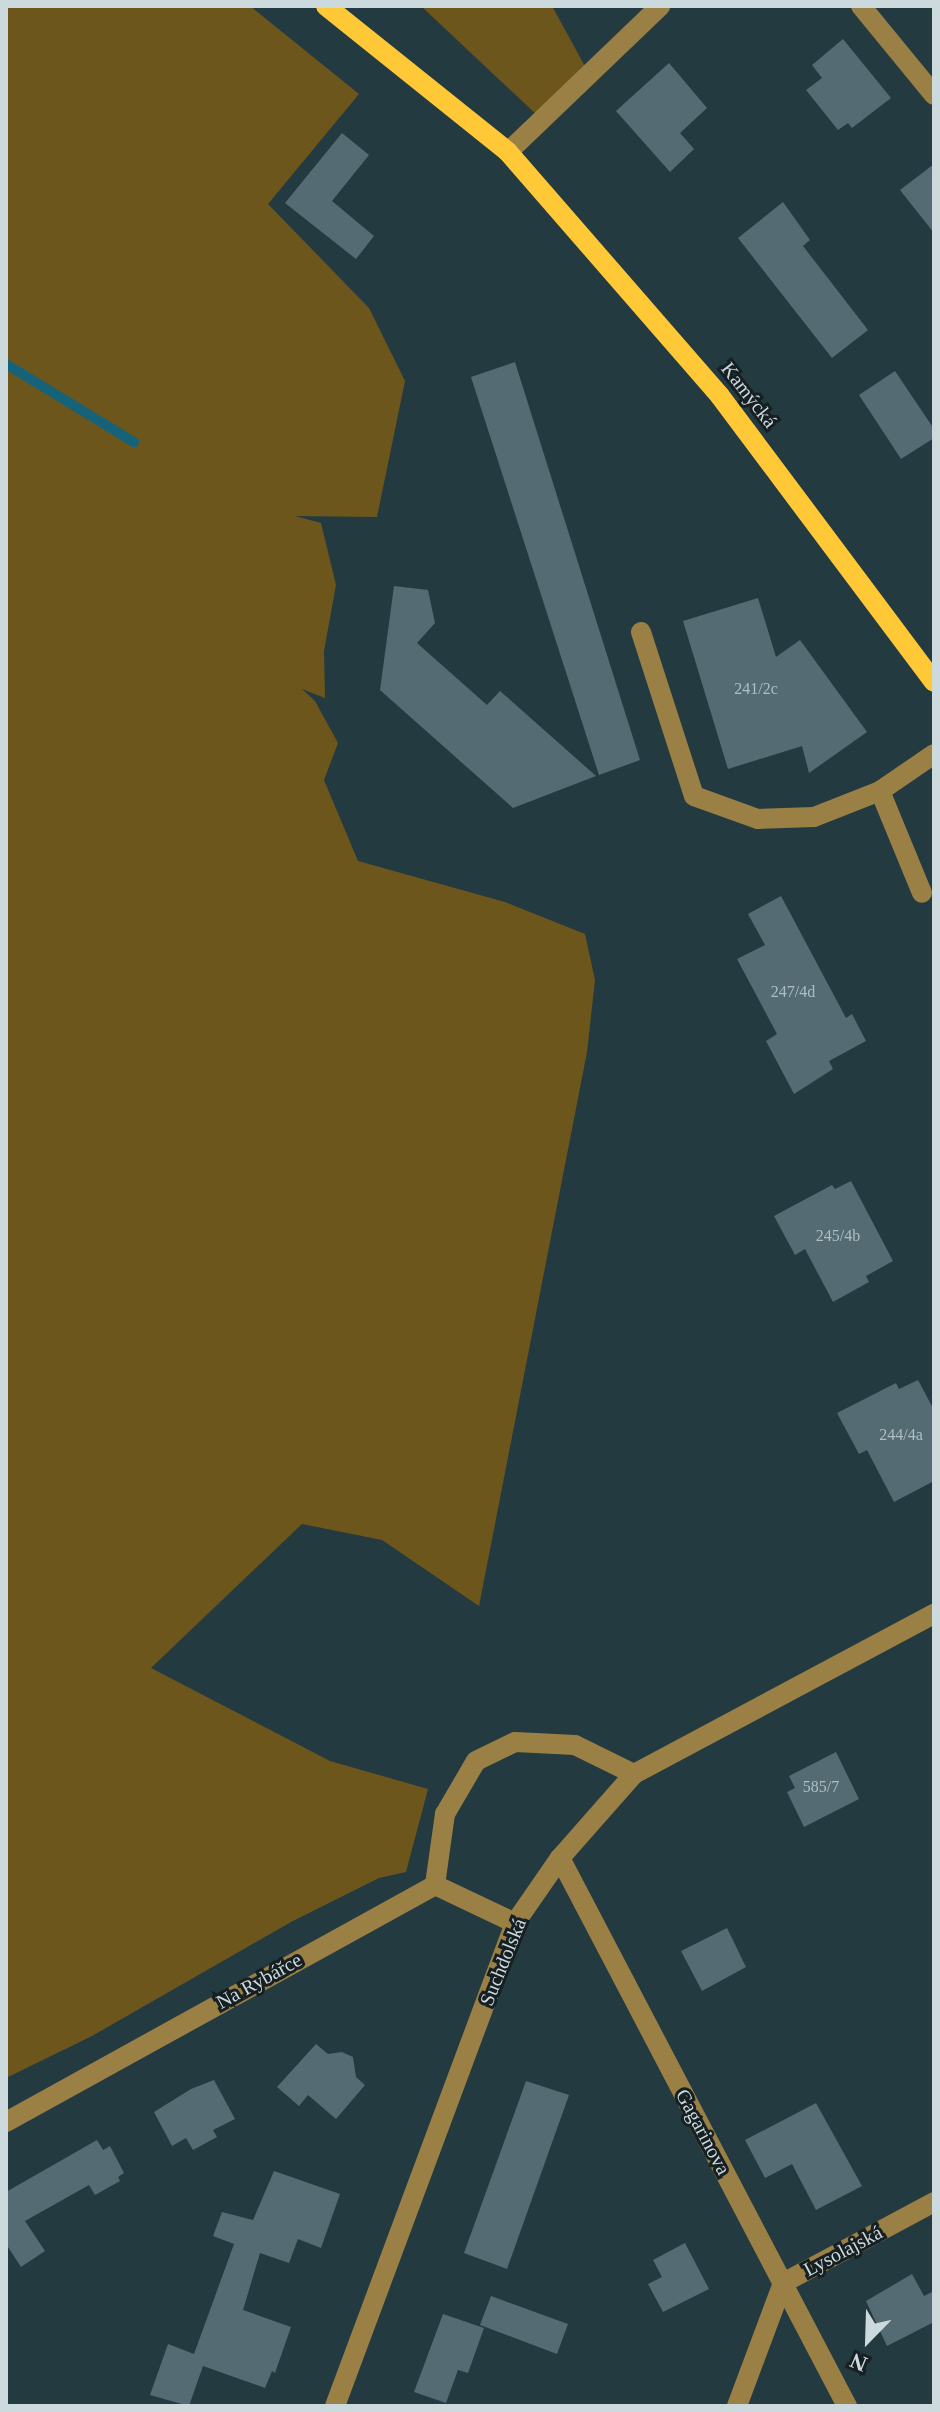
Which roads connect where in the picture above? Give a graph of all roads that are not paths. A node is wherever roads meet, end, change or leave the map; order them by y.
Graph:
1 (326, 6) edge
2 (660, 6) edge
3 (861, 6) edge
4 (934, 95) edge
5 (508, 152) junction
6 (641, 632) dead end
7 (934, 682) edge
8 (934, 754) edge
9 (880, 791) junction
10 (922, 893) dead end
11 (934, 1614) edge
12 (634, 1774) junction
13 (560, 1858) junction
14 (435, 1885) junction
15 (515, 1923) junction
16 (6, 2122) edge
17 (934, 2202) edge
18 (783, 2283) junction
19 (335, 2406) edge
20 (737, 2406) edge
21 (847, 2406) edge

1 - 5 main road, Kamýcká
2 - 5 street
3 - 4 street
5 - 7 main road, Kamýcká
6 - 9 street
8 - 9 street
9 - 10 street
11 - 12 street, Suchdolská
12 - 13 street, Suchdolská
12 - 14 street
13 - 15 street, Suchdolská
13 - 18 street, Gagarinova
14 - 15 street
14 - 16 street, Na Rybářce
15 - 19 street, Suchdolská
17 - 18 street, Lysolajská
18 - 20 street, Lysolajská
18 - 21 street, Gagarinova

